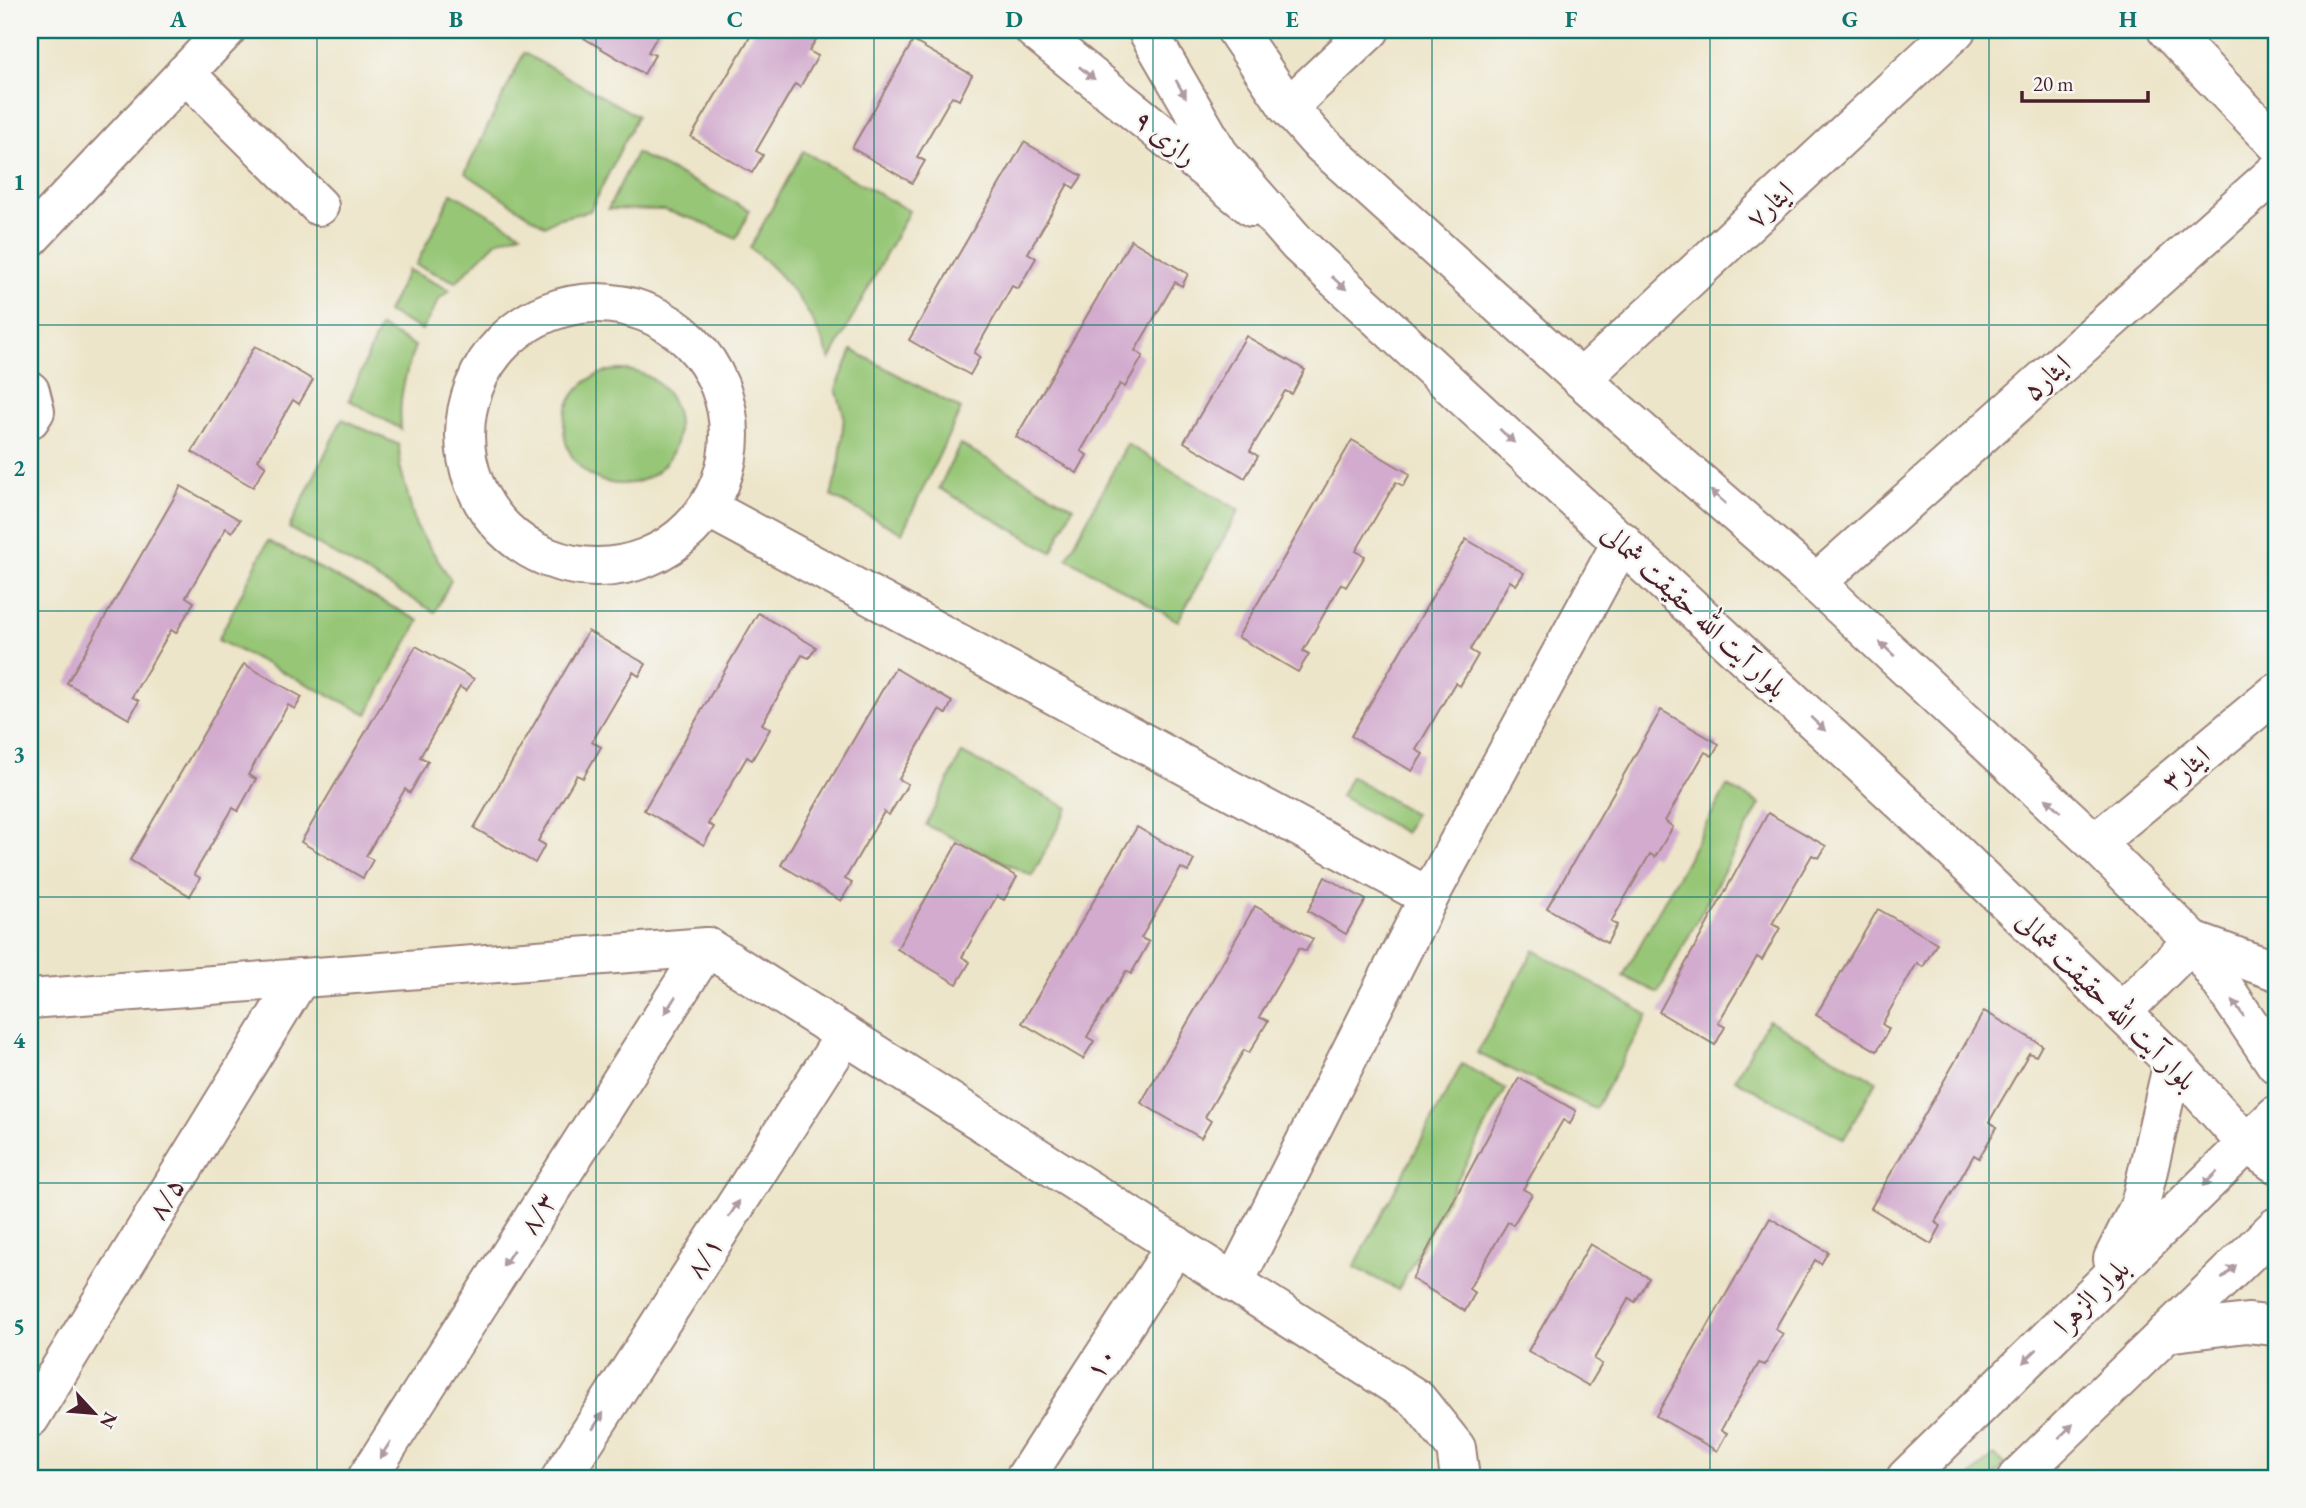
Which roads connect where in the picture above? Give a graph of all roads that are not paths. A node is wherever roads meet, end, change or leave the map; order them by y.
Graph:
1 (226, 30) edge
2 (1034, 30) edge
3 (1147, 30) edge
4 (1236, 30) edge
5 (1370, 30) edge
6 (1956, 30) edge
7 (2167, 30) edge
8 (185, 73) junction
9 (1288, 107) junction
10 (2276, 143) edge
11 (2276, 172) edge
12 (319, 206) dead end
13 (30, 238) edge
14 (1298, 244) junction
15 (1581, 379) junction
16 (30, 391) edge
17 (30, 419) edge
18 (708, 508) junction
19 (1622, 541) junction
20 (1816, 583) junction
21 (2276, 693) edge
22 (2095, 843) junction
23 (1429, 897) junction
24 (2193, 941) junction
25 (707, 947) junction
26 (2276, 971) edge
27 (300, 978) junction
28 (30, 999) edge
29 (2123, 1012) junction
30 (845, 1035) junction
31 (2173, 1062) junction
32 (2276, 1065) edge
33 (2276, 1115) edge
34 (2261, 1154) edge
35 (2276, 1227) edge
36 (1175, 1245) junction
37 (1234, 1283) junction
38 (2096, 1291) junction
39 (2276, 1326) edge
40 (2166, 1333) junction
41 (30, 1418) edge
42 (367, 1478) edge
43 (561, 1478) edge
44 (1025, 1478) edge
45 (1460, 1478) edge
46 (1906, 1478) edge
47 (2017, 1478) edge

1 - 8 street
2 -> 14 street, رازی ۹
3 -> 14 street, بلوار آیت الله حقیقت شمالی
4 - 9 street
5 - 9 street
6 - 15 street, ایثار۷
7 - 10 street
8 - 12 street
8 - 13 street
9 - 15 street
11 - 20 street, ایثار۵
14 -> 19 street, بلوار آیت الله حقیقت شمالی
20 -> 15 street
16 - 17 street
18 - 18 street
18 - 23 street
19 - 23 street
19 -> 29 street, بلوار آیت الله حقیقت شمالی
22 -> 20 street
21 - 22 street, ایثار۳
22 - 24 street
23 - 37 street
24 - 26 street
24 - 29 street
32 -> 24 street
25 - 27 street
25 - 30 street
25 -> 42 street, ۸/۳
27 - 28 street
27 - 41 street, ۸/۵
29 - 31 street, بلوار آیت الله حقیقت شمالی
30 - 36 street
43 -> 30 street, ۸/۱
31 - 34 street, بلوار آیت الله حقیقت شمالی
31 - 38 street
33 - 34 street, بلوار الزهرا
34 -> 38 street, بلوار الزهرا
40 -> 35 street
36 - 37 street
36 - 44 street, ۱۰
37 - 45 street
38 -> 46 street, بلوار الزهرا
39 - 40 street
47 -> 40 street

